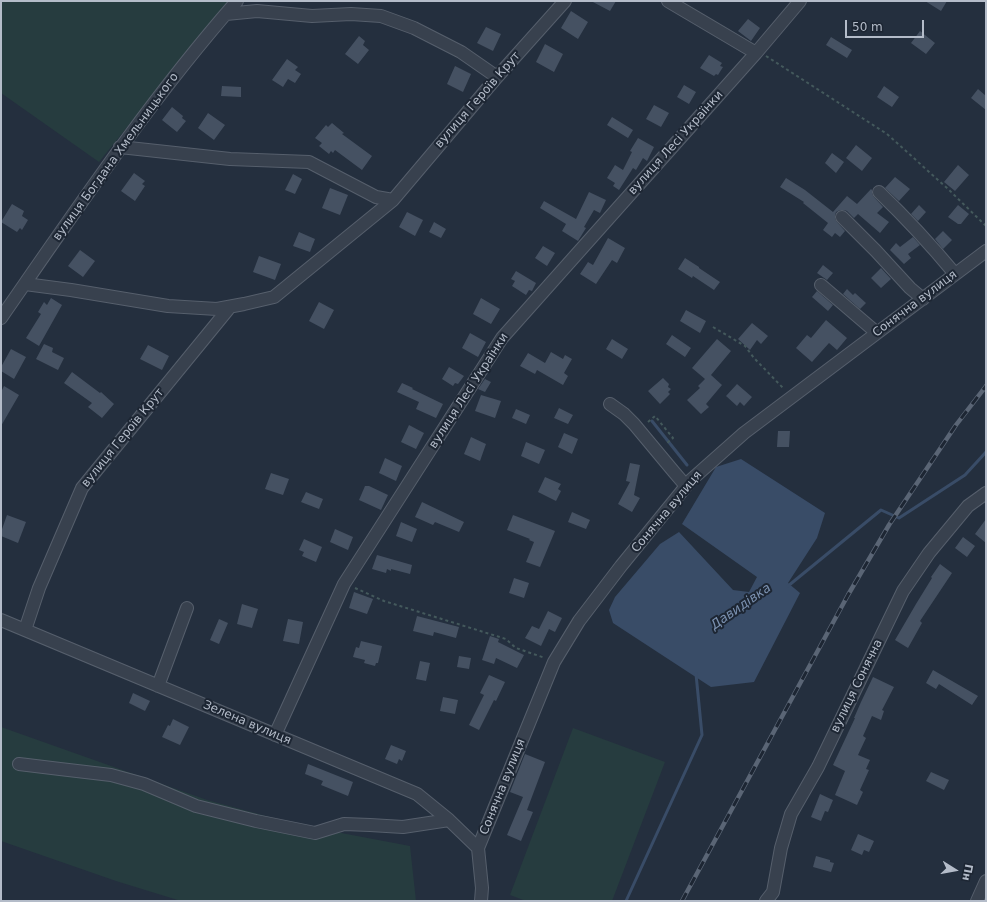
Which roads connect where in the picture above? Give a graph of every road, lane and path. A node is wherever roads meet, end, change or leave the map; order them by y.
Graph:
1 (237, 1) edge
2 (565, 1) edge
3 (668, 1) edge
4 (800, 1) edge
5 (226, 14) junction
6 (758, 53) junction
7 (497, 77) junction
8 (120, 147) junction
9 (879, 192) dead end
10 (393, 200) junction
11 (842, 217) dead end
12 (986, 226) edge
13 (986, 251) edge
14 (955, 274) junction
15 (25, 284) junction
16 (821, 285) dead end
17 (923, 298) junction
18 (230, 307) junction
19 (1, 318) edge
20 (713, 327) dead end
21 (877, 333) junction
22 (793, 396) junction
23 (610, 404) dead end
24 (686, 486) junction
25 (986, 493) edge
26 (344, 584) junction
27 (187, 608) dead end
28 (1, 620) edge
29 (25, 630) junction
30 (554, 662) junction
31 (158, 686) junction
32 (275, 735) junction
33 (19, 764) dead end
34 (449, 820) junction
35 (478, 848) junction
36 (986, 881) edge
37 (481, 901) edge
38 (766, 901) edge
39 (977, 901) edge

1 - 5 street, вулиця Богдана Хмельницького
2 - 7 street, вулиця Героїв Крут
3 - 6 street
4 - 6 street, вулиця Лесі Українки
5 - 7 street
5 - 8 street, вулиця Богдана Хмельницького
6 - 12 path
6 - 26 street, вулиця Лесі Українки
7 - 10 street, вулиця Героїв Крут
8 - 10 street
8 - 15 street, вулиця Богдана Хмельницького
9 - 14 street
10 - 18 street, вулиця Героїв Крут
11 - 17 street
13 - 14 street, Сонячна вулиця
14 - 17 street, Сонячна вулиця
15 - 18 street, вулиця Героїв Крут
15 - 19 street, вулиця Богдана Хмельницького
16 - 21 street
17 - 21 street, Сонячна вулиця
18 - 29 street, вулиця Героїв Крут
20 - 22 path
21 - 22 street, Сонячна вулиця
22 - 24 street, Сонячна вулиця
23 - 24 street
24 - 30 street, Сонячна вулиця
25 - 38 street, вулиця Сонячна
26 - 30 path
26 - 32 street, вулиця Лесі Українки
27 - 31 street
28 - 29 street, Зелена вулиця
29 - 31 street, Зелена вулиця
30 - 35 street, Сонячна вулиця
31 - 32 street, Зелена вулиця
32 - 34 street, Зелена вулиця
33 - 34 street
34 - 35 street, Зелена вулиця
35 - 37 street
36 - 39 street

